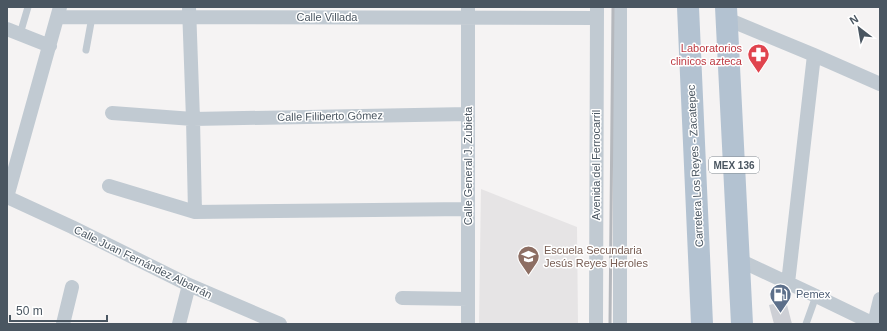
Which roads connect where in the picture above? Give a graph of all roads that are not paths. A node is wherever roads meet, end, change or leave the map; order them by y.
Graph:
1 (28, 7) edge
2 (620, 7) edge
3 (688, 7) edge
4 (59, 12) edge
5 (189, 12) edge
6 (468, 12) edge
7 (597, 12) edge
8 (727, 13) edge
9 (92, 17) junction
10 (7, 29) edge
11 (20, 34) junction
12 (50, 46) junction
13 (86, 50) dead end
14 (814, 55) junction
15 (880, 84) edge
16 (112, 113) dead end
17 (468, 114) junction
18 (193, 119) junction
19 (109, 186) dead end
20 (7, 197) edge
21 (468, 209) junction
22 (195, 212) junction
23 (739, 260) junction
24 (788, 283) junction
25 (189, 285) junction
26 (72, 287) dead end
27 (816, 296) junction
28 (402, 298) dead end
29 (468, 299) junction
30 (880, 299) edge
31 (744, 323) edge
32 (62, 324) edge
33 (179, 324) edge
34 (280, 324) edge
35 (468, 324) edge
36 (596, 324) edge
37 (620, 324) edge
38 (702, 324) edge
39 (806, 324) edge
40 (874, 324) edge

1 - 11 lane
2 - 37 street
3 - 38 main road, Carretera Los Reyes - Zacatepec / MEX 136
4 - 9 street, Calle Villada
4 - 12 street
5 - 6 street, Calle Villada
5 - 9 street, Calle Villada
5 - 18 street
6 - 7 street, Calle Villada
6 - 17 street, Calle General J. Zubieta
7 - 36 street, Avenida del Ferrocarril
8 - 14 street
8 - 23 main road, MEX 136
9 - 13 lane
10 - 11 street
11 - 12 street
12 - 20 street
14 - 15 street
14 - 24 street
16 - 18 street, Calle Filiberto Gómez
17 - 18 street, Calle Filiberto Gómez
17 - 21 street, Calle General J. Zubieta
18 - 22 street
19 - 22 street
20 - 25 street, Calle Juan Fernández Albarrán
21 - 22 street
21 - 29 street, Calle General J. Zubieta
23 - 24 street
23 - 31 main road, MEX 136
24 - 27 street
25 - 33 street
25 - 34 street, Calle Juan Fernández Albarrán
26 - 32 street
27 - 39 lane
27 - 40 street
28 - 29 street
29 - 35 street, Calle General J. Zubieta
30 - 40 street

